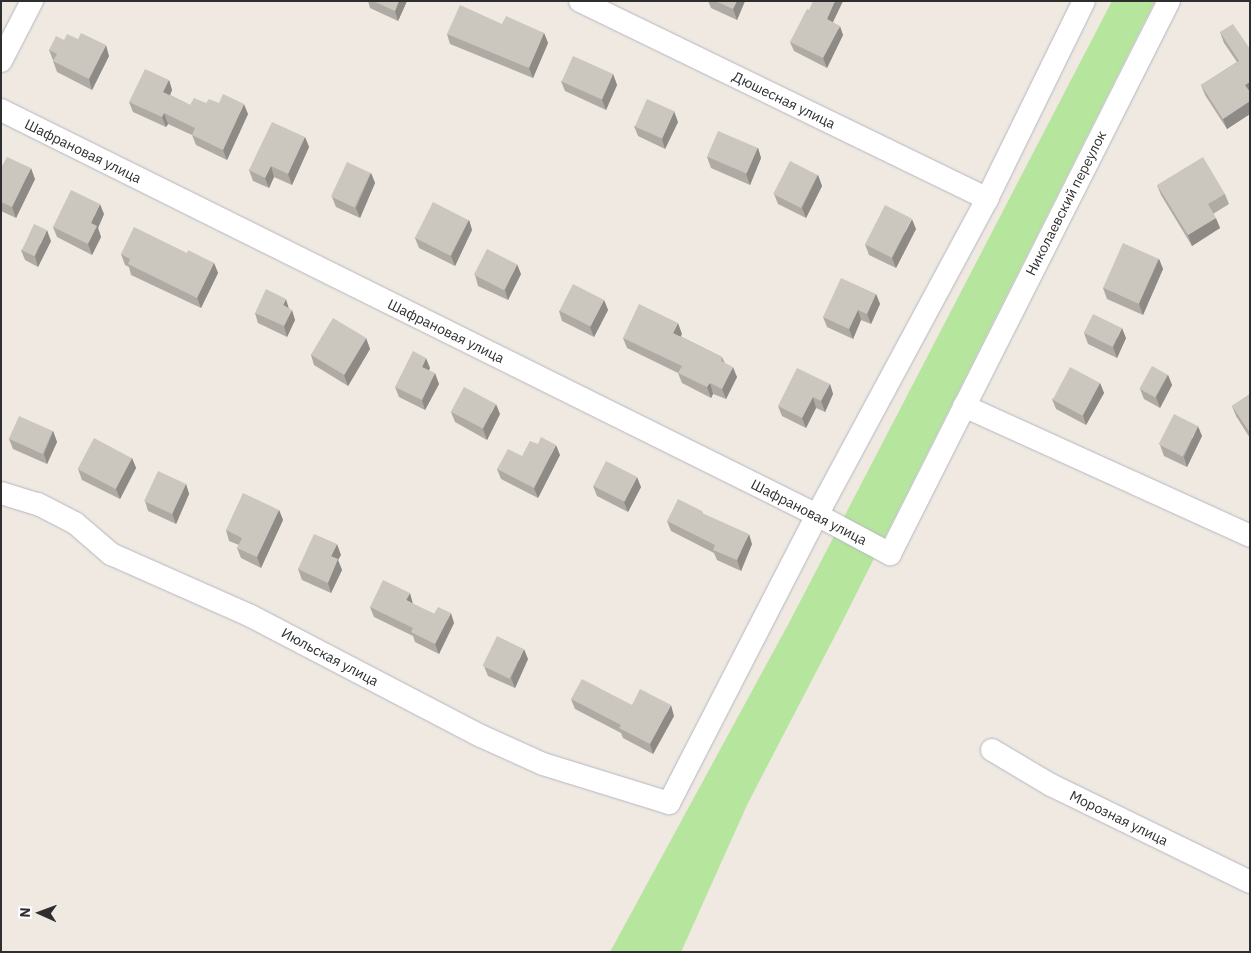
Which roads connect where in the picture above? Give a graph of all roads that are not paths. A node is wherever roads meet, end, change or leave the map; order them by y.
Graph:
1 (32, 1) edge
2 (580, 1) edge
3 (1084, 1) edge
4 (1169, 1) edge
5 (1, 61) edge
6 (1, 110) edge
7 (987, 199) junction
8 (964, 406) junction
9 (1, 493) edge
10 (817, 515) junction
11 (1250, 536) edge
12 (890, 554) joint
13 (992, 750) dead end
14 (1250, 882) edge

1 - 5 street
2 - 7 street, Дюшесная улица
3 - 7 street
4 - 8 street, Николаевский переулок
6 - 10 street, Шафрановая улица
7 - 10 street
8 - 11 street
8 - 12 street, Николаевский переулок
9 - 10 street, Июльская улица
10 - 12 street, Шафрановая улица
13 - 14 street, Морозная улица

